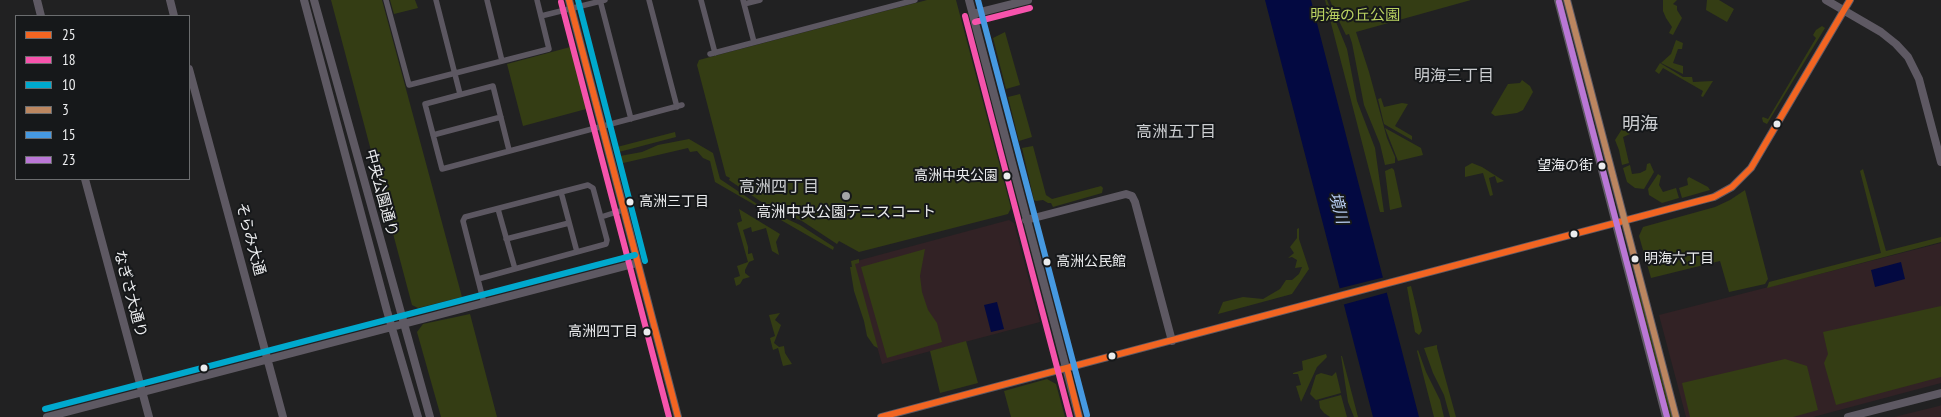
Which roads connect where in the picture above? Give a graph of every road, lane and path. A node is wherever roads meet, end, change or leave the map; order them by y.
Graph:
1 (37, 0) edge
2 (170, 0) edge
3 (304, 0) edge
4 (314, 0) edge
5 (386, 0) edge
6 (436, 0) edge
7 (487, 0) edge
8 (537, 0) edge
9 (602, 0) edge
10 (649, 0) edge
11 (701, 0) edge
12 (760, 0) edge
13 (915, 0) edge
14 (969, 0) edge
15 (1028, 0) edge
16 (1558, 0) edge
17 (1567, 0) edge
18 (1826, 0) edge
19 (1850, 0) edge
20 (744, 2) edge
21 (891, 3) edge
22 (570, 4) edge
23 (1844, 11) junction
24 (973, 14) junction
25 (41, 15) edge
26 (174, 15) edge
27 (541, 16) junction
28 (754, 42) junction
29 (502, 61) junction
30 (190, 73) edge
31 (456, 73) junction
32 (460, 94) junction
33 (501, 117) junction
34 (631, 119) junction
35 (602, 126) junction
36 (433, 135) junction
37 (509, 150) junction
38 (1941, 162) edge
39 (85, 180) edge
40 (561, 192) junction
41 (498, 209) junction
42 (623, 210) junction
43 (601, 217) junction
44 (1026, 220) junction
45 (1626, 221) junction
46 (569, 223) junction
47 (1616, 224) junction
48 (506, 238) junction
49 (577, 252) junction
50 (637, 262) junction
51 (515, 269) junction
52 (478, 279) junction
53 (484, 303) junction
54 (403, 324) junction
55 (392, 327) junction
56 (1172, 341) junction
57 (268, 360) junction
58 (1067, 368) junction
59 (142, 392) junction
60 (1941, 393) edge
61 (47, 417) edge
62 (149, 417) edge
63 (283, 417) edge
64 (418, 417) edge
65 (430, 417) edge
66 (678, 417) edge
67 (881, 417) edge
68 (1079, 417) edge
69 (1666, 417) edge
70 (1676, 417) edge
71 (1848, 417) edge

1 - 25 street
2 - 26 street
3 - 55 street, 中央公園通り
4 - 54 street, 中央公園通り
5 - 31 street
6 - 31 street
7 - 29 street
8 - 27 street
9 - 22 street
9 - 34 street
10 - 34 street
11 - 28 street
12 - 20 street
13 - 21 street
14 - 24 street
15 - 24 street
16 - 47 street
17 - 45 street
18 - 23 street
19 - 23 street
20 - 28 street
21 - 28 street
22 - 27 street
22 - 35 street
23 - 38 street
23 - 45 street
24 - 44 street
27 - 29 street
29 - 31 street
30 - 57 street, そらみ大通
31 - 32 street
32 - 33 street
32 - 36 street
33 - 36 street
33 - 37 street
34 - 35 street
35 - 37 street
35 - 42 street
36 - 37 street
39 - 59 street, なぎさ大通り
40 - 41 street
40 - 43 street
40 - 46 street
41 - 48 street
41 - 52 street
42 - 43 street
42 - 50 street
43 - 49 street
44 - 56 street
44 - 58 street
45 - 47 street
45 - 70 street
46 - 48 street
46 - 49 street
47 - 56 street
47 - 69 street
48 - 51 street
49 - 51 street
50 - 53 street
50 - 66 street
51 - 52 street
52 - 53 street
53 - 54 street
54 - 55 street
54 - 65 street, 中央公園通り
55 - 57 street
55 - 64 street, 中央公園通り
56 - 58 street
57 - 59 street
57 - 63 street, そらみ大通
58 - 67 street
58 - 68 street
59 - 61 street
59 - 62 street, なぎさ大通り
60 - 71 street

